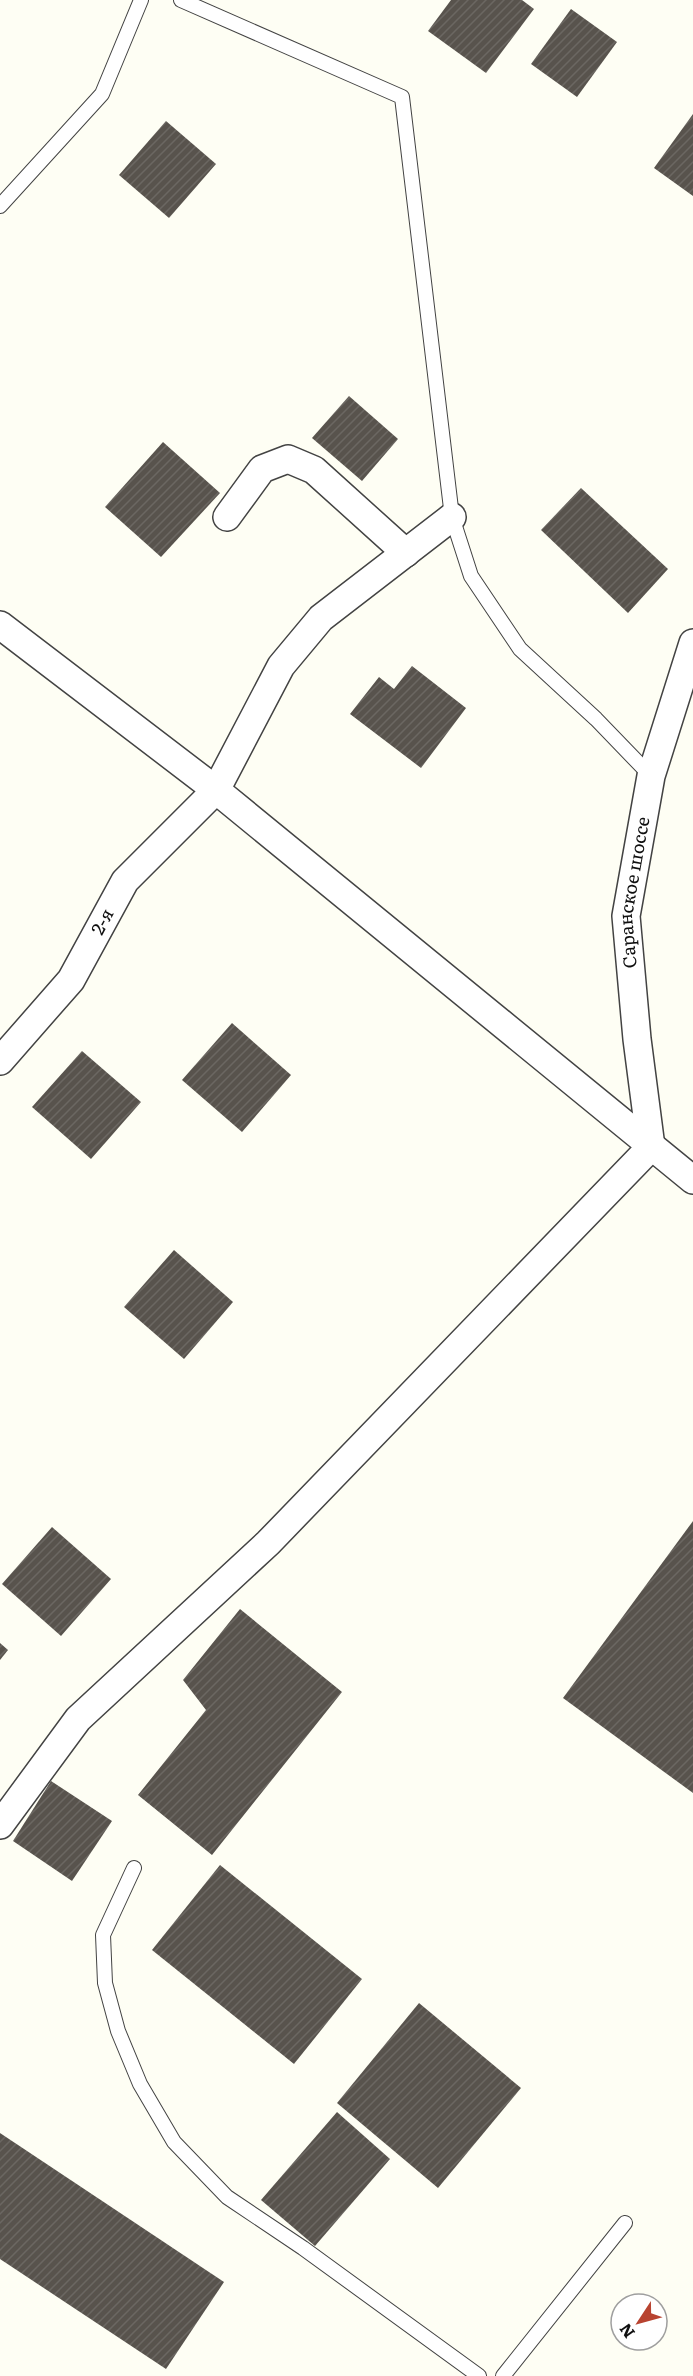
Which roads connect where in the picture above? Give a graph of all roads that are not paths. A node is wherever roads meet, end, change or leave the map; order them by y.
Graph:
1 (141, 0) edge
2 (182, 0) edge
3 (0, 206) edge
4 (227, 517) dead end
5 (452, 518) junction
6 (406, 553) junction
7 (0, 625) edge
8 (693, 643) edge
9 (651, 776) junction
10 (216, 790) junction
11 (0, 1061) edge
12 (651, 1147) junction
13 (693, 1180) edge
14 (0, 1825) edge
15 (134, 1868) dead end
16 (625, 2223) dead end
17 (479, 2376) edge
18 (503, 2376) edge

1 - 3 lane
2 - 5 lane
4 - 6 street
5 - 6 street, 2-я
5 - 9 lane
6 - 10 street, 2-я
7 - 10 street
8 - 9 street, Саранское шоссе
9 - 12 street, Саранское шоссе
10 - 11 street, 2-я
10 - 12 street
12 - 13 street
12 - 14 street
15 - 17 lane
16 - 18 lane

